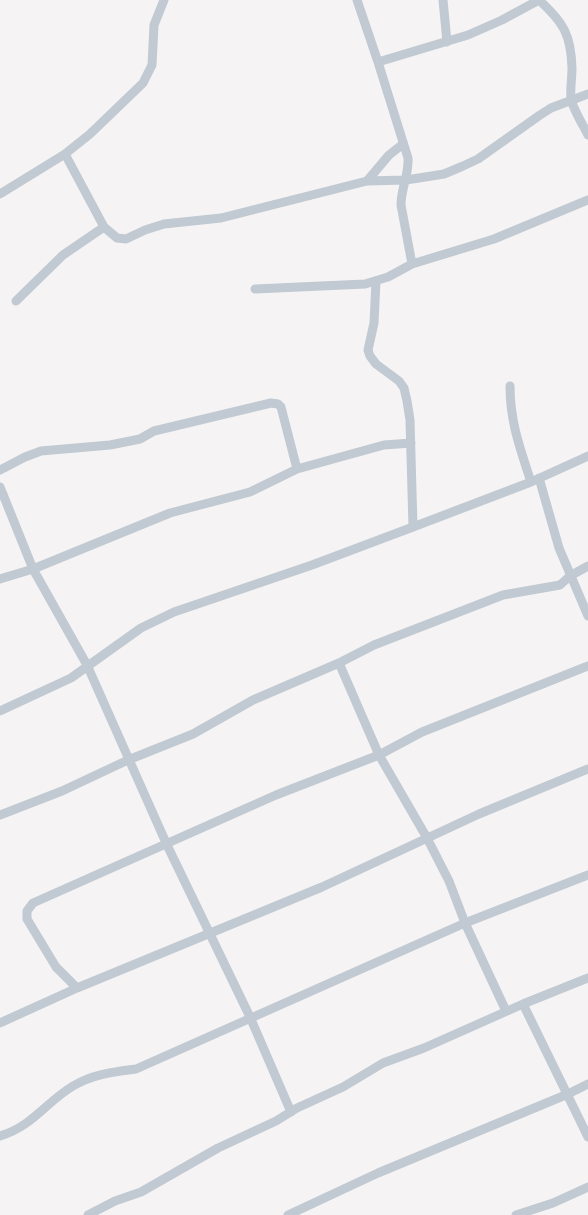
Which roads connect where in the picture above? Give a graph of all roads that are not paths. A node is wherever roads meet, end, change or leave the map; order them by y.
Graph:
1 (164, 0) edge
2 (356, 0) edge
3 (444, 0) edge
4 (539, 0) edge
5 (447, 42) junction
6 (378, 62) junction
7 (588, 94) edge
8 (571, 100) junction
9 (588, 135) edge
10 (403, 144) junction
11 (65, 154) junction
12 (406, 180) junction
13 (367, 181) junction
14 (0, 194) edge
15 (588, 200) edge
16 (104, 227) junction
17 (412, 264) junction
18 (376, 281) junction
19 (255, 289) dead end
20 (16, 301) dead end
21 (510, 386) dead end
22 (410, 443) junction
23 (588, 456) edge
24 (297, 469) junction
25 (0, 470) edge
26 (540, 478) junction
27 (530, 482) junction
28 (0, 487) edge
29 (413, 528) junction
30 (588, 566) edge
31 (33, 569) junction
32 (570, 576) junction
33 (0, 578) edge
34 (588, 616) edge
35 (339, 663) junction
36 (87, 665) junction
37 (588, 666) edge
38 (0, 711) edge
39 (379, 755) junction
40 (128, 760) junction
41 (588, 769) edge
42 (0, 815) edge
43 (427, 838) junction
44 (167, 845) junction
45 (588, 875) edge
46 (465, 923) junction
47 (210, 932) junction
48 (588, 978) edge
49 (77, 988) junction
50 (523, 1004) junction
51 (506, 1011) junction
52 (250, 1017) junction
53 (0, 1023) edge
54 (588, 1084) edge
55 (568, 1094) junction
56 (291, 1112) junction
57 (0, 1136) edge
58 (588, 1137) edge
59 (588, 1187) edge
60 (88, 1215) edge
61 (288, 1215) edge
62 (516, 1215) edge

1 - 11 street
2 - 6 street
3 - 5 street
4 - 5 street
4 - 8 street
5 - 6 street
6 - 10 street
7 - 8 street
8 - 9 street
8 - 12 street
10 - 12 street
10 - 13 street
11 - 14 street
11 - 16 street
12 - 13 street
12 - 17 street
13 - 16 street
15 - 17 street
16 - 20 street
17 - 18 street
18 - 19 street
18 - 22 street
21 - 27 street
22 - 24 street
22 - 29 street
23 - 26 street
24 - 25 street
24 - 31 street
26 - 27 street
26 - 32 street
27 - 29 street
28 - 31 street
29 - 36 street
30 - 32 street
31 - 33 street
31 - 36 street
32 - 34 street
32 - 35 street
35 - 39 street
35 - 40 street
36 - 38 street
36 - 40 street
37 - 39 street
39 - 43 street
39 - 44 street
40 - 42 street
40 - 44 street
41 - 43 street
43 - 46 street
43 - 47 street
44 - 47 street
44 - 49 street
45 - 46 street
46 - 51 street
46 - 52 street
47 - 49 street
47 - 52 street
48 - 50 street
49 - 53 street
50 - 51 street
50 - 55 street
51 - 56 street
52 - 56 street
52 - 57 street
54 - 55 street
55 - 58 street
55 - 61 street
56 - 60 street
59 - 62 street

